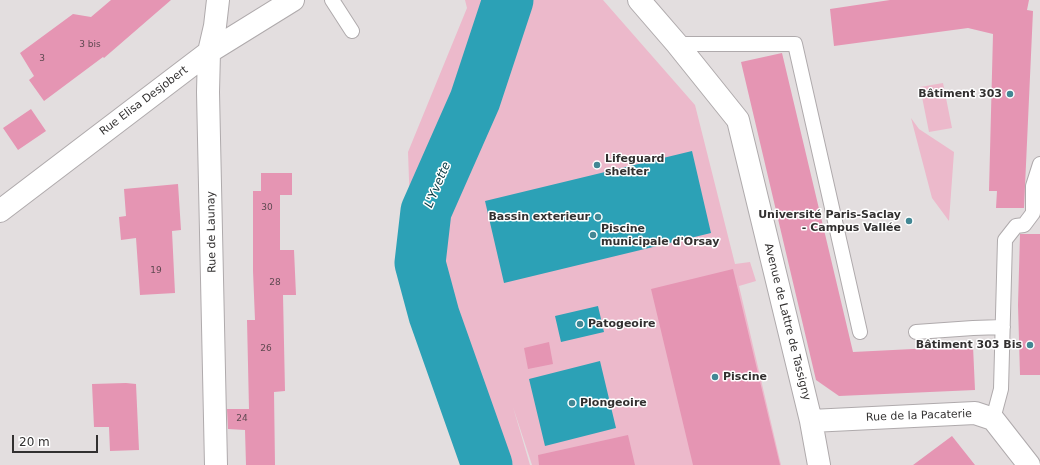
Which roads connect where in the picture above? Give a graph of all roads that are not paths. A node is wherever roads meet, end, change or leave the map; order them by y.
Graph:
1 (218, 0) edge
2 (293, 0) edge
3 (332, 0) edge
4 (639, 0) edge
5 (352, 30) dead end
6 (678, 44) junction
7 (209, 52) junction
8 (1040, 164) edge
9 (0, 211) edge
10 (1003, 327) junction
11 (860, 332) dead end
12 (916, 332) dead end
13 (993, 419) junction
14 (811, 421) junction
15 (216, 465) edge
16 (819, 465) edge
17 (1029, 465) edge

1 - 7 street, Rue de Launay
2 - 7 street, Rue Elisa Desjobert
3 - 5 lane
4 - 6 street, Avenue de Lattre de Tassigny
6 - 11 lane
6 - 14 street, Avenue de Lattre de Tassigny
7 - 9 street, Rue Elisa Desjobert
7 - 15 street, Rue de Launay
8 - 10 lane
10 - 12 lane
10 - 13 lane
13 - 14 street, Rue de la Pacaterie
13 - 17 street
14 - 16 street, Avenue de Lattre de Tassigny

